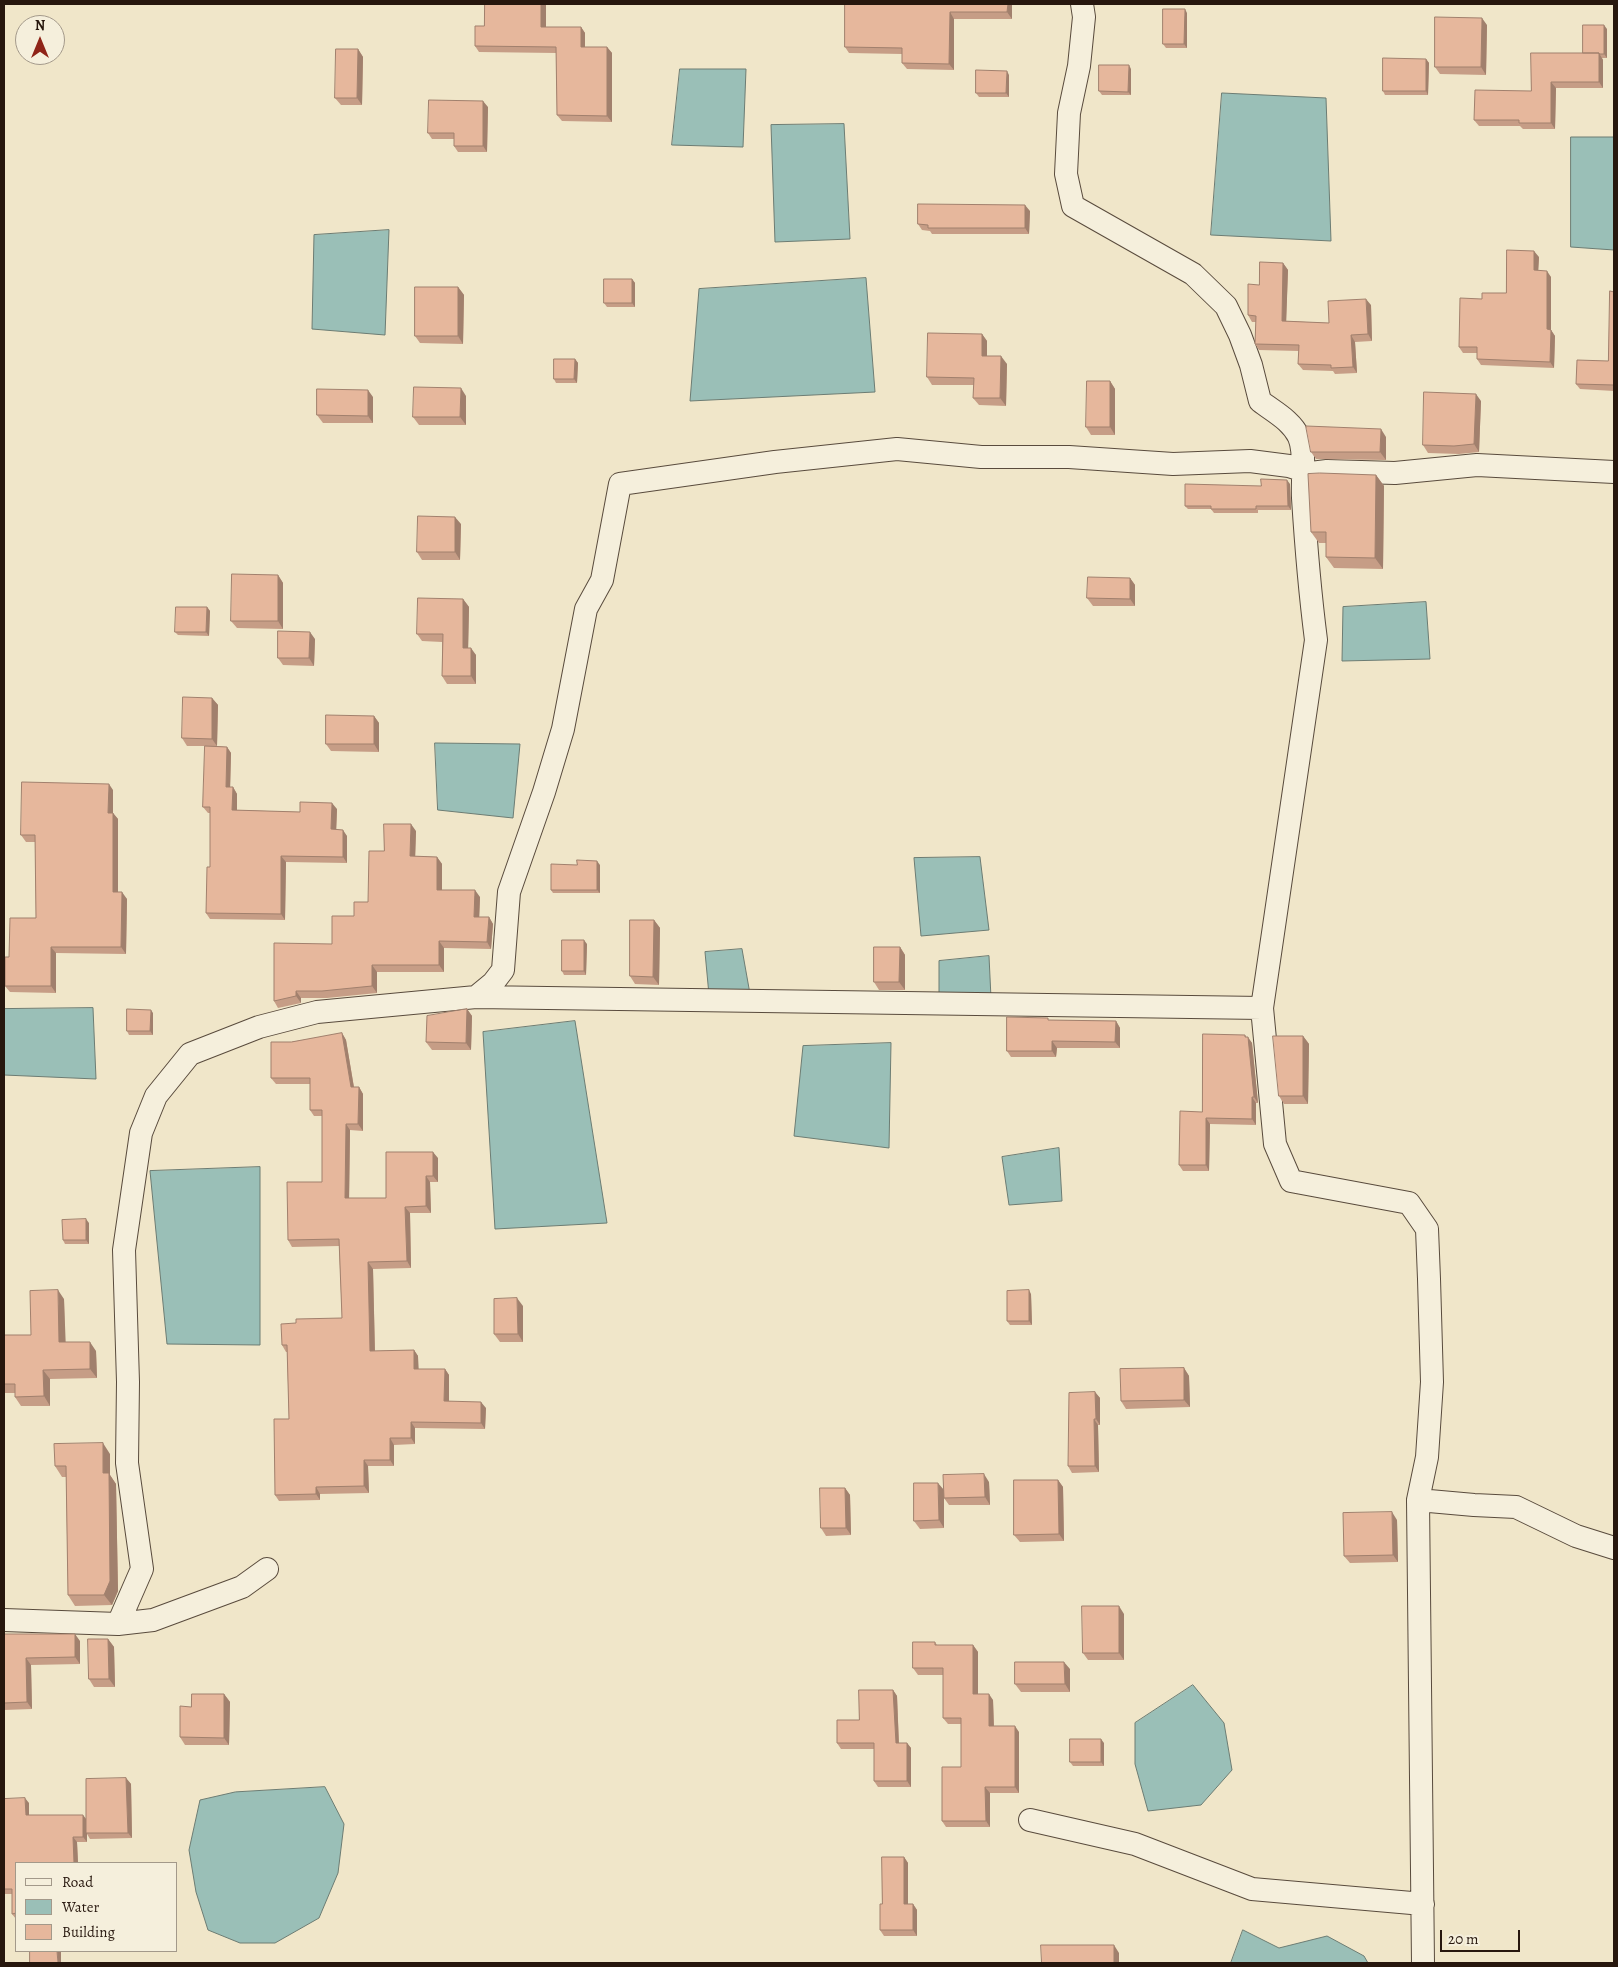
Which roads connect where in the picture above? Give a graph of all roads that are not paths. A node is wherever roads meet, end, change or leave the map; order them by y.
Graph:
1 (1082, 4) edge
2 (1304, 470) junction
3 (1614, 472) edge
4 (476, 997) junction
5 (1262, 1008) junction
6 (1418, 1500) junction
7 (1614, 1548) edge
8 (267, 1569) dead end
9 (4, 1620) edge
10 (118, 1624) junction
11 (1030, 1820) dead end
12 (1422, 1904) junction
13 (1423, 1963) edge

1 - 2 street
2 - 3 street
2 - 4 street
2 - 5 street
4 - 5 street
4 - 10 street
5 - 6 street
6 - 7 street
6 - 12 street
8 - 10 street
9 - 10 street
11 - 12 street
12 - 13 street

